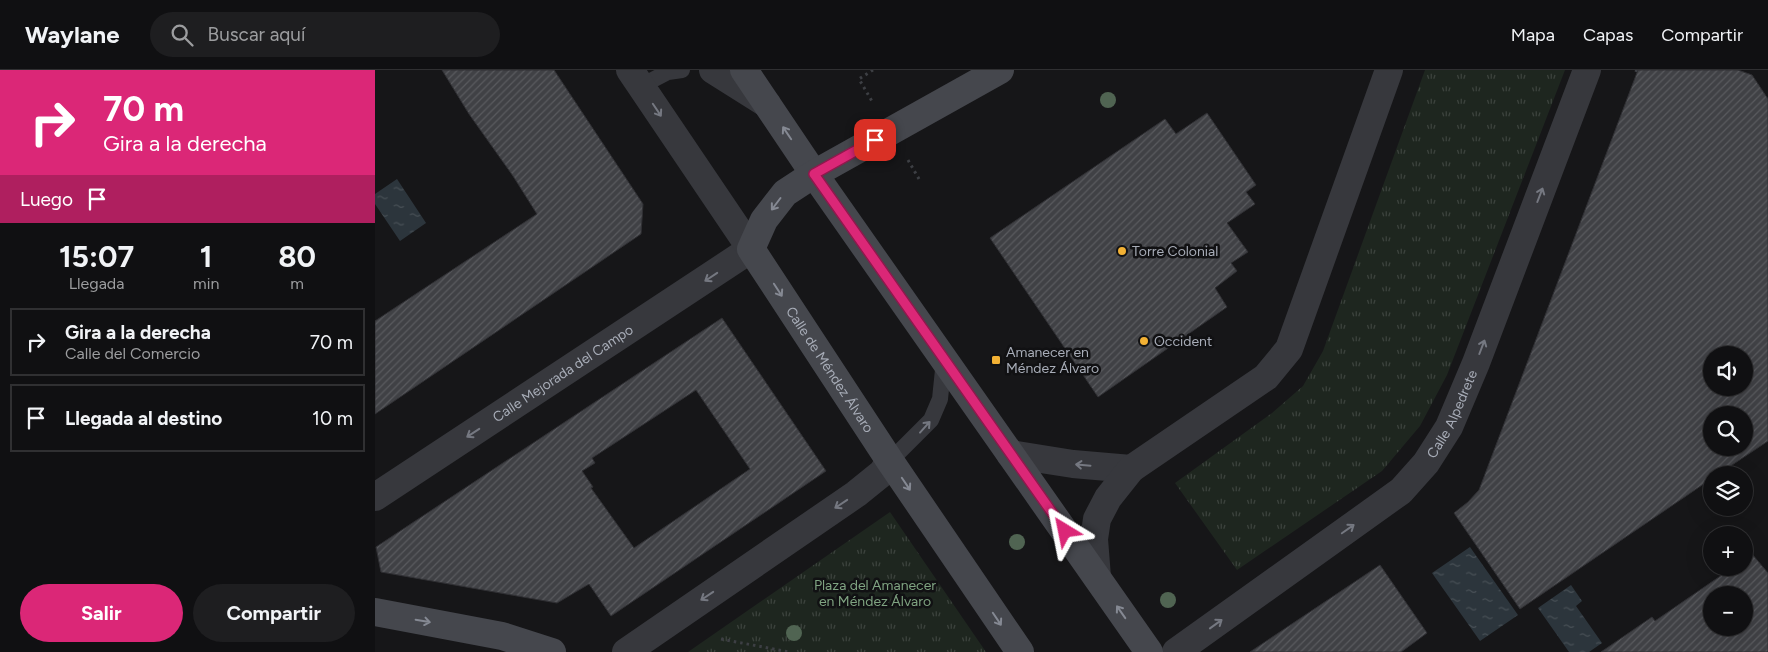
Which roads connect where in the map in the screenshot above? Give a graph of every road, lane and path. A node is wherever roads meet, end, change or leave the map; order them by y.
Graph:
1 (682, 70) edge
2 (708, 70) edge
3 (713, 70) edge
4 (744, 70) edge
5 (873, 70) edge
6 (1000, 70) edge
7 (1389, 70) edge
8 (1587, 70) edge
9 (636, 78) edge
10 (859, 79) dead end
11 (767, 104) junction
12 (814, 174) junction
13 (751, 250) junction
14 (944, 360) junction
15 (1010, 454) junction
16 (890, 461) junction
17 (1131, 469) junction
18 (375, 497) edge
19 (1097, 577) junction
20 (375, 612) edge
21 (721, 639) dead end
22 (552, 652) edge
23 (626, 652) edge
24 (789, 652) edge
25 (1020, 652) edge
26 (1149, 652) edge
27 (1176, 652) edge

1 - 9 lane, Calle de Méndez Álvaro
2 - 3 lane
3 - 11 street
4 - 11 main road
5 - 10 path
6 - 12 main road
7 - 17 street
27 -> 8 street, Calle Alpedrete
9 -> 13 street, Calle de Méndez Álvaro
12 -> 11 main road
12 -> 13 main road
12 - 14 main road
13 -> 16 main road, Calle de Méndez Álvaro
13 -> 18 street, Calle Mejorada del Campo
14 - 15 main road
16 -> 14 lane
17 -> 15 street
15 - 19 main road
16 -> 23 street
16 -> 25 main road, Calle de Méndez Álvaro
17 - 19 street
26 -> 19 main road
20 -> 22 main road
21 - 24 path

